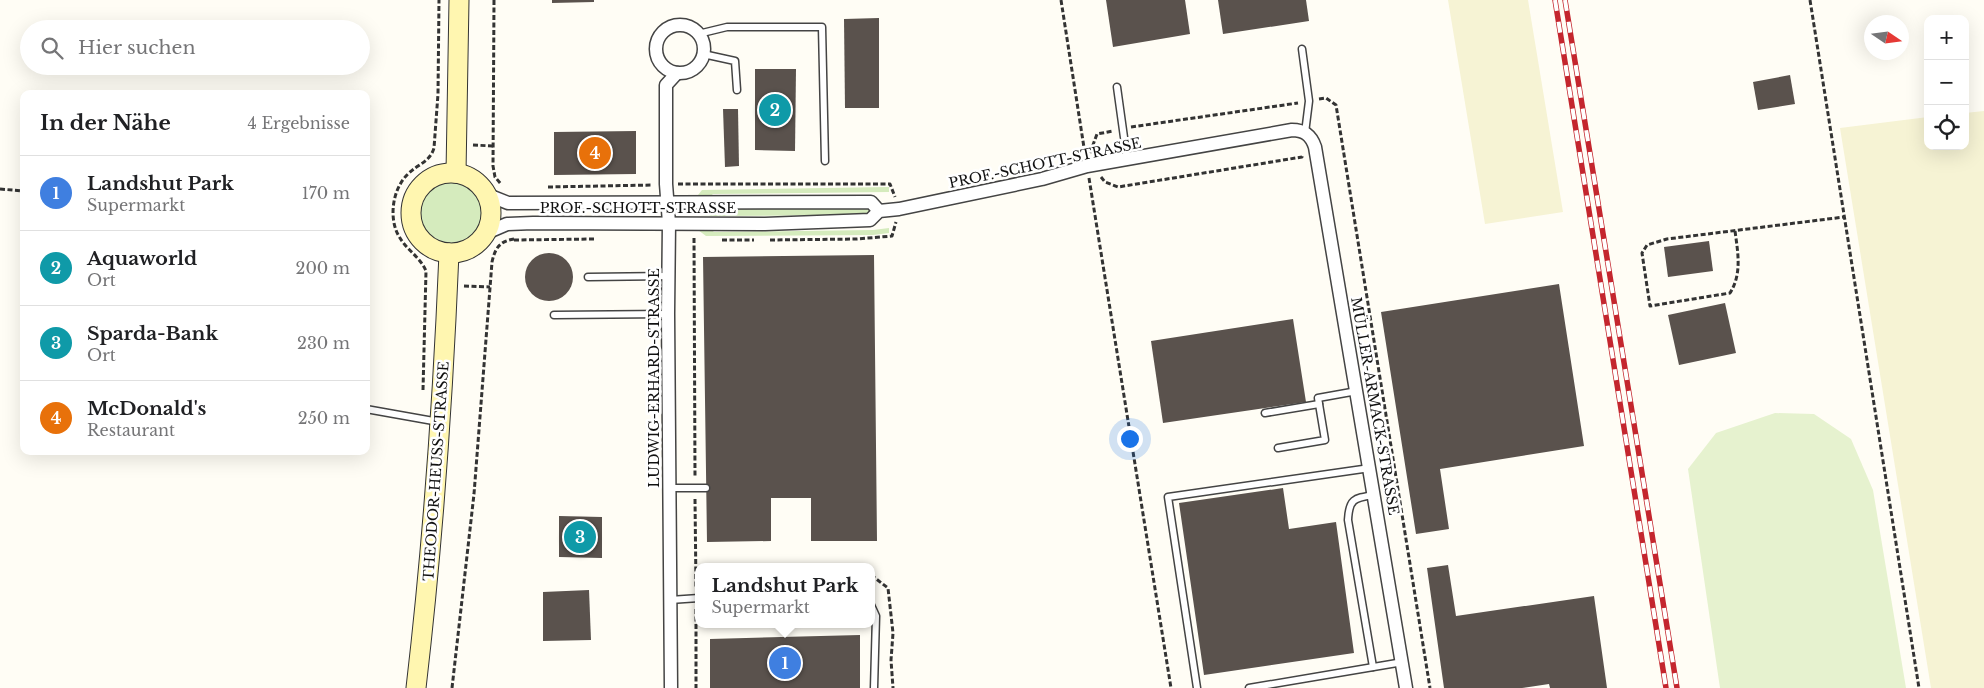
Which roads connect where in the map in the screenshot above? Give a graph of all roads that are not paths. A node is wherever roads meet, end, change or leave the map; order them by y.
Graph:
1 (459, 0) edge
2 (698, 34) junction
3 (1302, 49) dead end
4 (703, 54) junction
5 (677, 73) junction
6 (1118, 87) dead end
7 (737, 90) dead end
8 (1305, 132) junction
9 (1127, 159) junction
10 (825, 161) dead end
11 (456, 173) junction
12 (488, 195) junction
13 (667, 202) junction
14 (879, 211) junction
15 (669, 223) junction
16 (486, 233) junction
17 (449, 253) junction
18 (669, 276) junction
19 (588, 277) dead end
20 (668, 314) junction
21 (554, 315) dead end
22 (1357, 391) junction
23 (1319, 404) junction
24 (370, 410) edge
25 (1265, 412) dead end
26 (440, 422) junction
27 (1278, 448) dead end
28 (1370, 468) junction
29 (669, 488) junction
30 (706, 488) dead end
31 (1374, 495) junction
32 (695, 598) edge
33 (670, 600) junction
34 (875, 614) edge
35 (1402, 662) junction
36 (1373, 666) junction
37 (416, 688) edge
38 (671, 688) edge
39 (874, 688) edge
40 (1197, 688) edge
41 (1249, 688) edge
42 (1406, 688) edge

1 - 11 main road
2 - 4 street
2 - 5 street
2 - 10 lane
3 - 8 lane
4 - 5 street
4 - 7 lane
5 - 13 street, LUDWIG-ERHARD-STRASSE
6 - 9 lane
8 - 9 street, PROF.-SCHOTT-STRASSE
8 - 22 street, MÜLLER-ARMACK-STRASSE
9 - 14 street, PROF.-SCHOTT-STRASSE
11 - 12 main road
11 - 17 main road
12 - 13 street, PROF.-SCHOTT-STRASSE
12 - 16 main road
13 - 14 street, PROF.-SCHOTT-STRASSE
13 - 15 street, LUDWIG-ERHARD-STRASSE
14 - 15 street, PROF.-SCHOTT-STRASSE
15 - 16 street, PROF.-SCHOTT-STRASSE
15 - 18 street, LUDWIG-ERHARD-STRASSE
16 - 17 main road
17 - 26 main road, THEODOR-HEUSS-STRASSE
18 - 19 lane
18 - 20 street, LUDWIG-ERHARD-STRASSE
20 - 21 lane
20 - 29 street, LUDWIG-ERHARD-STRASSE
22 - 23 lane
22 - 28 street, MÜLLER-ARMACK-STRASSE
23 - 25 lane
23 - 27 lane
24 - 26 lane
26 - 37 main road, THEODOR-HEUSS-STRASSE
28 - 31 street, MÜLLER-ARMACK-STRASSE
28 - 40 lane
29 - 30 lane
29 - 33 street, LUDWIG-ERHARD-STRASSE
31 - 35 street, MÜLLER-ARMACK-STRASSE
31 - 36 lane
32 - 33 lane
33 - 38 street, LUDWIG-ERHARD-STRASSE
34 - 39 lane
35 - 36 lane
35 - 42 street, MÜLLER-ARMACK-STRASSE
36 - 41 lane

